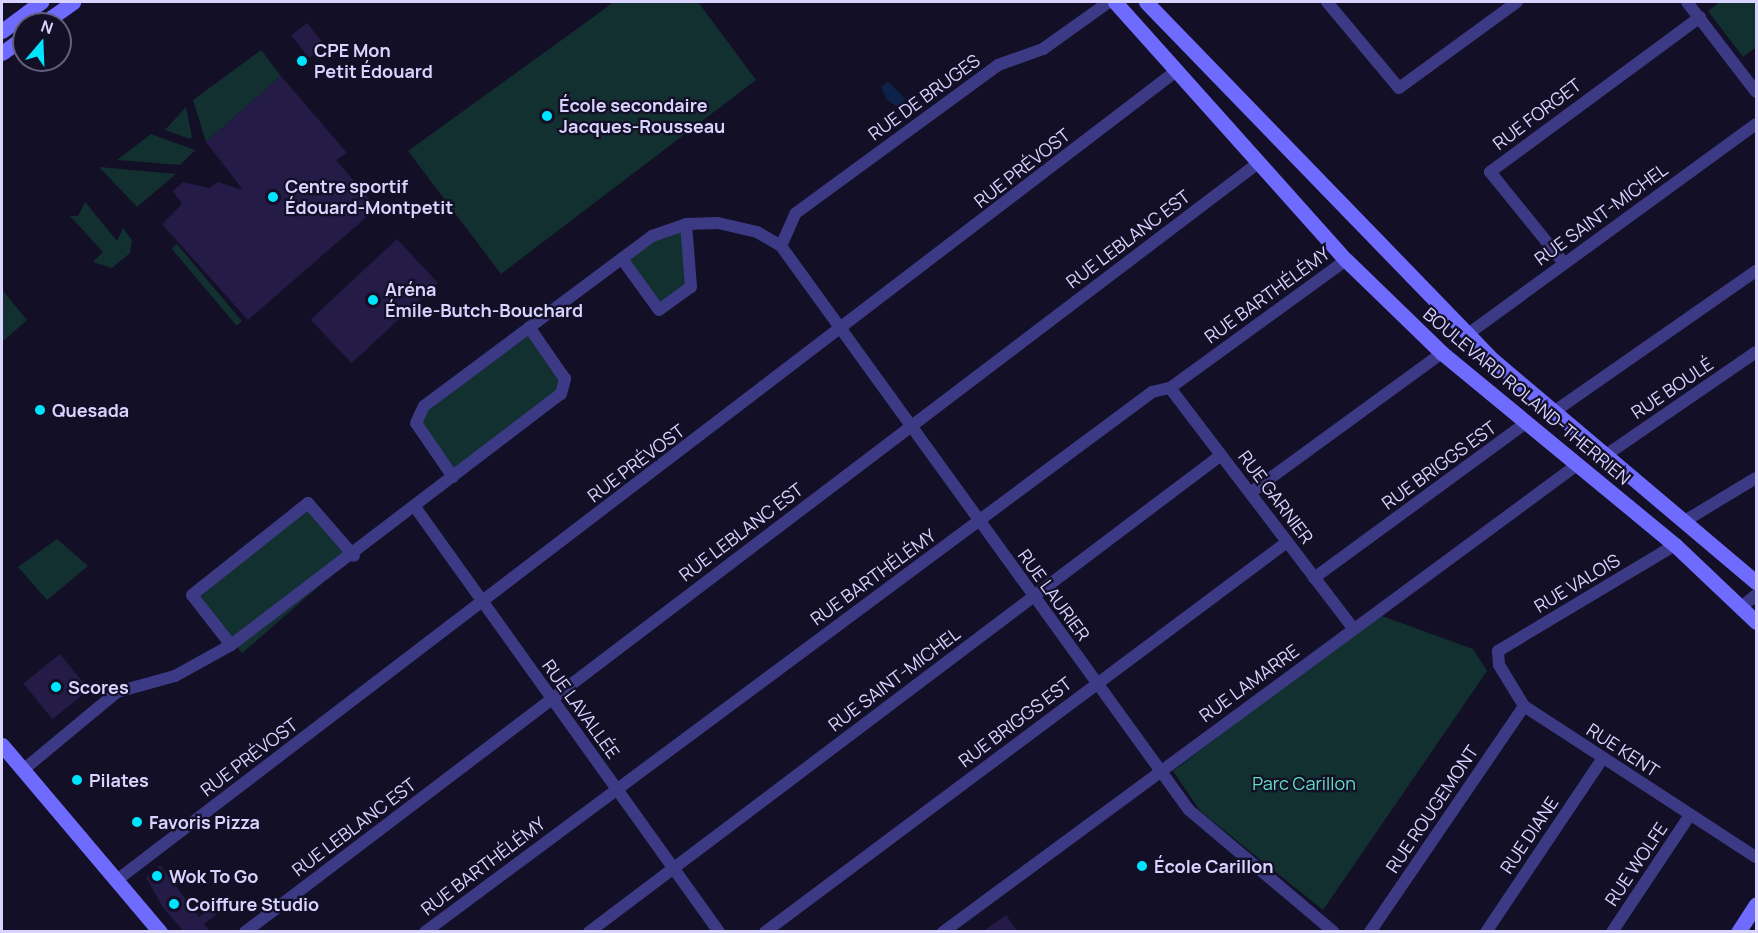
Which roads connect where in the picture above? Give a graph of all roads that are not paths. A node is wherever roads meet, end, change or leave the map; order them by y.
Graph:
1 (41, 2) edge
2 (73, 2) edge
3 (1109, 2) edge
4 (1115, 2) edge
5 (1146, 2) edge
6 (1327, 2) edge
7 (1517, 2) edge
8 (1687, 2) edge
9 (59, 12) edge
10 (1700, 17) junction
11 (2, 31) edge
12 (1176, 72) junction
13 (1756, 92) edge
14 (1756, 124) edge
15 (1258, 163) junction
16 (686, 224) junction
17 (781, 246) junction
18 (622, 259) junction
19 (1346, 260) junction
20 (1563, 262) junction
21 (1756, 271) edge
22 (530, 327) junction
23 (842, 330) junction
24 (1468, 334) junction
25 (1756, 352) edge
26 (1442, 353) junction
27 (1170, 388) junction
28 (1555, 411) junction
29 (1526, 423) junction
30 (911, 426) junction
31 (1609, 453) junction
32 (1221, 455) junction
33 (1577, 465) junction
34 (453, 477) junction
35 (1756, 478) edge
36 (1250, 493) junction
37 (415, 507) junction
38 (1688, 519) junction
39 (979, 522) junction
40 (1287, 542) junction
41 (1675, 545) junction
42 (354, 556) junction
43 (1314, 578) junction
44 (1756, 582) edge
45 (1756, 595) edge
46 (1033, 596) junction
47 (483, 602) junction
48 (1740, 608) junction
49 (1756, 622) edge
50 (1353, 628) junction
51 (231, 645) junction
52 (1498, 651) joint
53 (1096, 684) junction
54 (552, 698) junction
55 (1524, 706) junction
56 (2, 745) edge
57 (1603, 758) junction
58 (23, 770) junction
59 (1158, 772) junction
60 (617, 789) junction
61 (1690, 816) junction
62 (1756, 857) edge
63 (673, 868) junction
64 (117, 880) junction
65 (1756, 904) edge
66 (160, 932) edge
67 (245, 932) edge
68 (426, 932) edge
69 (589, 932) edge
70 (719, 932) edge
71 (765, 932) edge
72 (943, 932) edge
73 (1334, 932) edge
74 (1370, 932) edge
75 (1486, 932) edge
76 (1612, 932) edge
77 (1738, 932) edge

1 - 11 main road
2 - 9 main road
3 - 17 street, RUE DE BRUGES
4 - 12 main road, BOULEVARD ROLAND-THERRIEN
5 - 24 main road, BOULEVARD ROLAND-THERRIEN
6 - 7 street
8 - 10 street
10 - 13 street
10 - 20 street, RUE FORGET
12 - 15 main road, BOULEVARD ROLAND-THERRIEN
12 - 23 street, RUE PRÉVOST
14 - 20 street, RUE SAINT-MICHEL
15 - 19 main road, BOULEVARD ROLAND-THERRIEN
15 - 30 street, RUE LEBLANC EST
16 - 17 street
16 - 18 street
16 - 18 street
17 - 23 street, RUE LAURIER
18 - 22 street
19 - 26 main road, BOULEVARD ROLAND-THERRIEN
19 - 27 street, RUE BARTHÉLÉMY
20 - 24 street, RUE SAINT-MICHEL
21 - 28 street
22 - 34 street
22 - 34 street
23 - 30 street, RUE LAURIER
23 - 47 street, RUE PRÉVOST
24 - 28 main road, BOULEVARD ROLAND-THERRIEN
25 - 31 street, RUE BOULÉ
26 - 29 main road, BOULEVARD ROLAND-THERRIEN
26 - 36 street
27 - 32 street, RUE GARNIER
27 - 39 street, RUE BARTHÉLÉMY
28 - 31 main road, BOULEVARD ROLAND-THERRIEN
29 - 33 main road, BOULEVARD ROLAND-THERRIEN
29 - 43 street, RUE BRIGGS EST
30 - 39 street, RUE LAURIER
30 - 54 street, RUE LEBLANC EST
31 - 38 main road, BOULEVARD ROLAND-THERRIEN
32 - 36 street, RUE GARNIER
32 - 46 street, RUE SAINT-MICHEL
33 - 41 main road, BOULEVARD ROLAND-THERRIEN
33 - 50 street, RUE LAMARRE
34 - 37 street
35 - 38 street
36 - 40 street, RUE GARNIER
37 - 42 street
37 - 47 street, RUE LAVALLÉE
38 - 44 main road, BOULEVARD ROLAND-THERRIEN
39 - 46 street, RUE LAURIER
39 - 60 street, RUE BARTHÉLÉMY
40 - 43 street, RUE GARNIER
40 - 53 street, RUE BRIGGS EST
41 - 48 main road, BOULEVARD ROLAND-THERRIEN
41 - 52 street, RUE VALOIS
42 - 51 street
42 - 51 street
43 - 50 street, RUE GARNIER
45 - 48 street
46 - 53 street, RUE LAURIER
46 - 63 street, RUE SAINT-MICHEL
47 - 54 street, RUE LAVALLÉE
47 - 64 street, RUE PRÉVOST
48 - 49 main road, BOULEVARD ROLAND-THERRIEN
50 - 59 street, RUE LAMARRE
51 - 58 street
52 - 55 street, RUE KENT
53 - 59 street, RUE LAURIER
53 - 71 street, RUE BRIGGS EST
54 - 60 street, RUE LAVALLÉE
54 - 67 street, RUE LEBLANC EST
55 - 57 street, RUE KENT
55 - 74 street, RUE ROUGEMONT
56 - 58 main road
57 - 61 street, RUE KENT
57 - 75 street, RUE DIANE
58 - 64 main road
59 - 72 street, RUE LAMARRE
59 - 73 street, RUE LAURIER
60 - 63 street, RUE LAVALLÉE
60 - 68 street, RUE BARTHÉLÉMY
61 - 62 street, RUE KENT
61 - 76 street, RUE WOLFE
63 - 69 street, RUE SAINT-MICHEL
63 - 70 street, RUE LAVALLÉE
64 - 66 main road
65 - 77 main road

